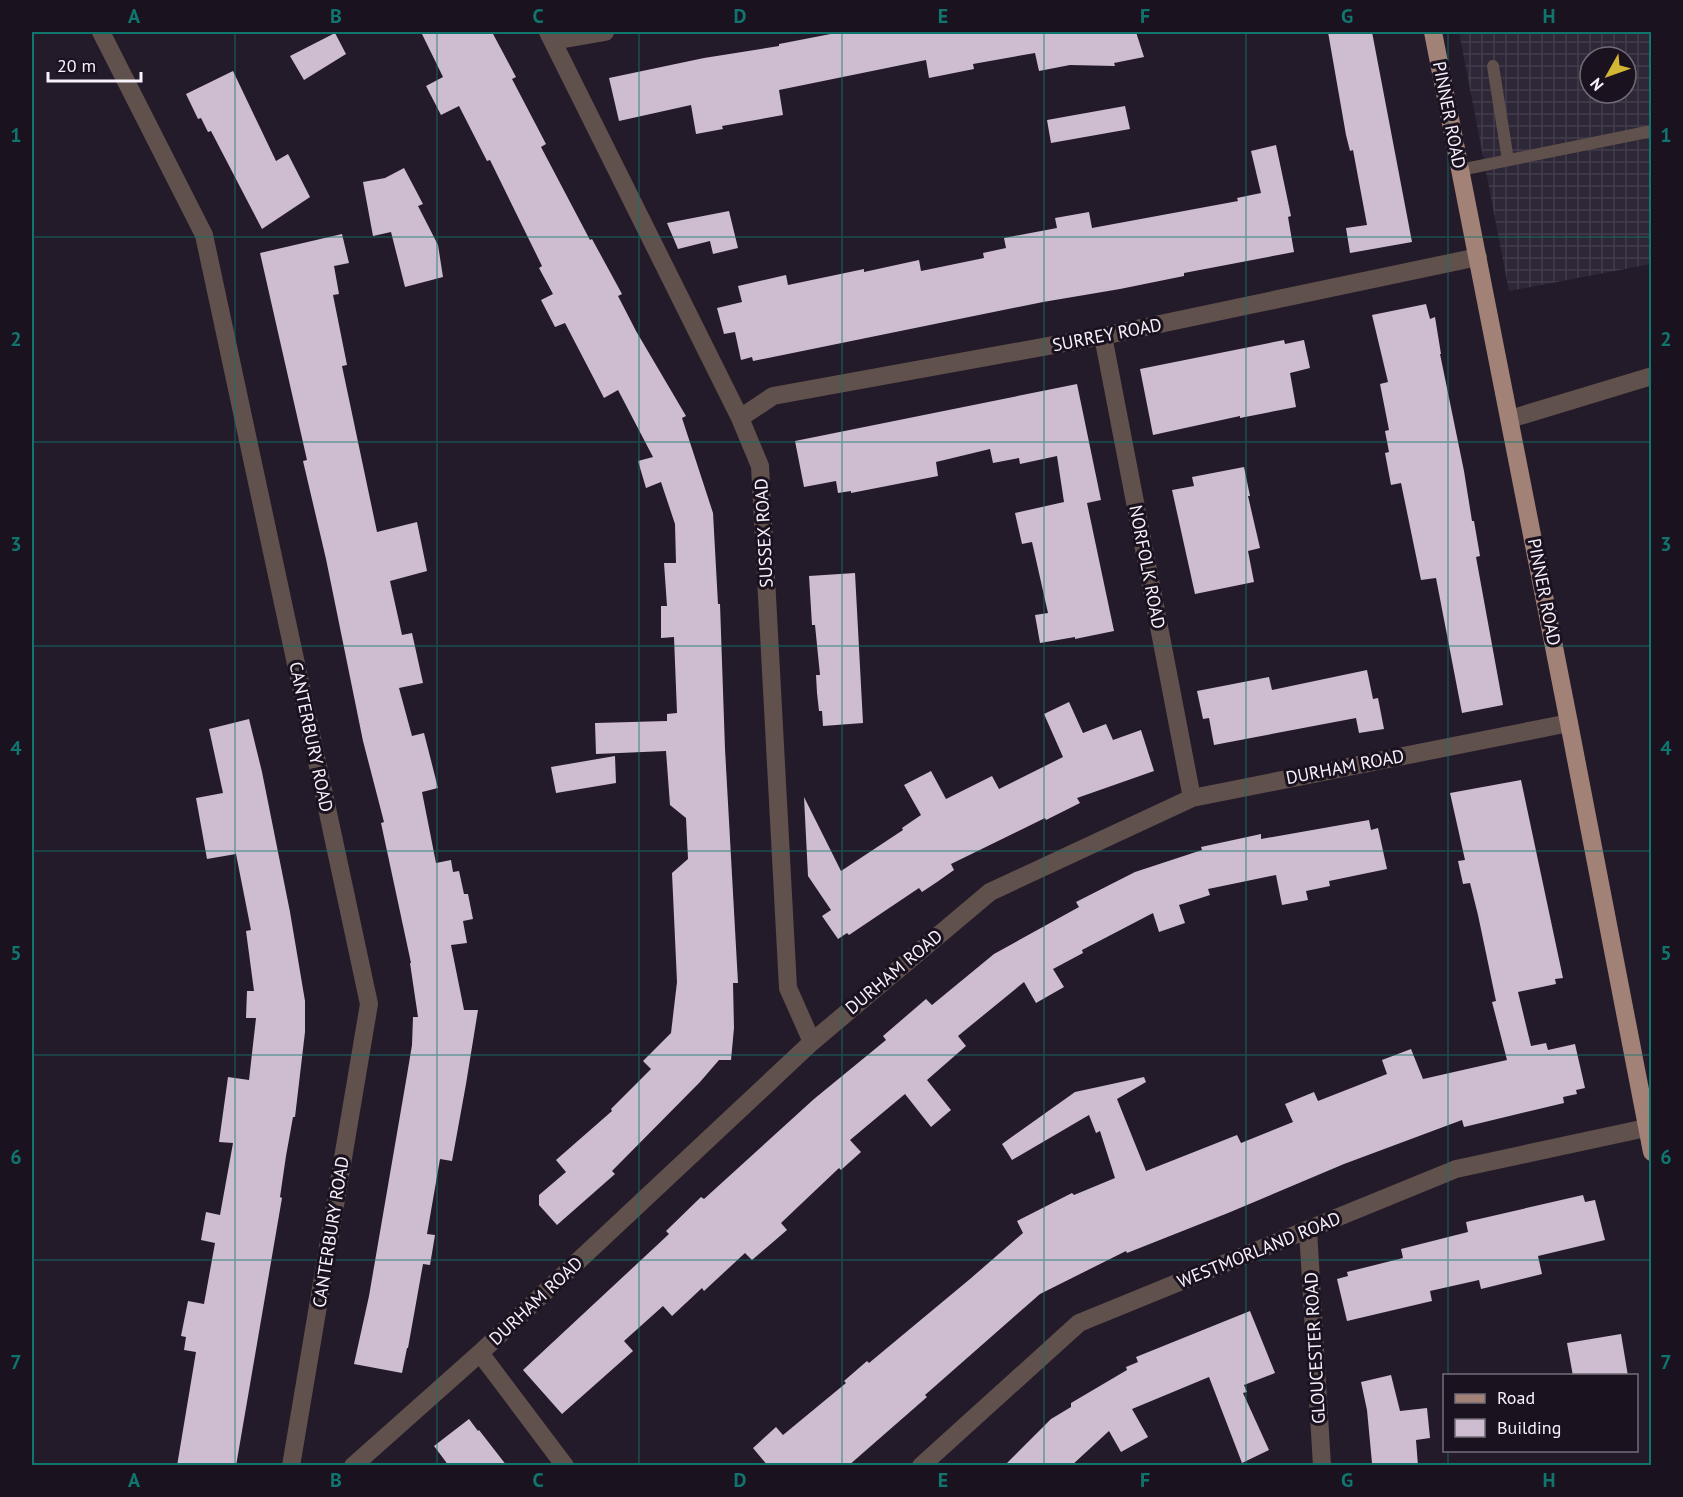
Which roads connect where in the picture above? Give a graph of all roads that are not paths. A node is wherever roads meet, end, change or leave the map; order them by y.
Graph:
1 (101, 32) edge
2 (605, 32) edge
3 (1433, 32) edge
4 (550, 36) edge
5 (1493, 66) dead end
6 (1652, 131) edge
7 (1508, 160) junction
8 (1460, 170) junction
9 (1478, 257) junction
10 (1103, 336) junction
11 (1652, 376) edge
12 (740, 418) junction
13 (1510, 419) junction
14 (1569, 723) junction
15 (1192, 798) junction
16 (812, 1042) junction
17 (1646, 1128) junction
18 (1652, 1152) edge
19 (1308, 1230) junction
20 (480, 1353) junction
21 (291, 1466) edge
22 (353, 1466) edge
23 (565, 1466) edge
24 (921, 1466) edge
25 (1322, 1466) edge

1 - 21 street, CANTERBURY ROAD
2 - 4 street
3 - 8 main road, PINNER ROAD
4 - 12 street, SUSSEX ROAD
5 - 7 lane
6 - 7 lane
7 - 8 lane
8 - 9 main road, PINNER ROAD
9 - 10 street, SURREY ROAD
9 - 13 main road, PINNER ROAD
10 - 12 street, SURREY ROAD
10 - 15 street, NORFOLK ROAD
11 - 13 street
12 - 16 street, SUSSEX ROAD
13 - 14 main road, PINNER ROAD
14 - 15 street, DURHAM ROAD
14 - 17 main road, PINNER ROAD
15 - 16 street, DURHAM ROAD
16 - 20 street, DURHAM ROAD
17 - 18 main road, PINNER ROAD
17 - 19 street, WESTMORLAND ROAD
19 - 24 street, WESTMORLAND ROAD
19 - 25 street, GLOUCESTER ROAD
20 - 22 street, DURHAM ROAD
20 - 23 street

